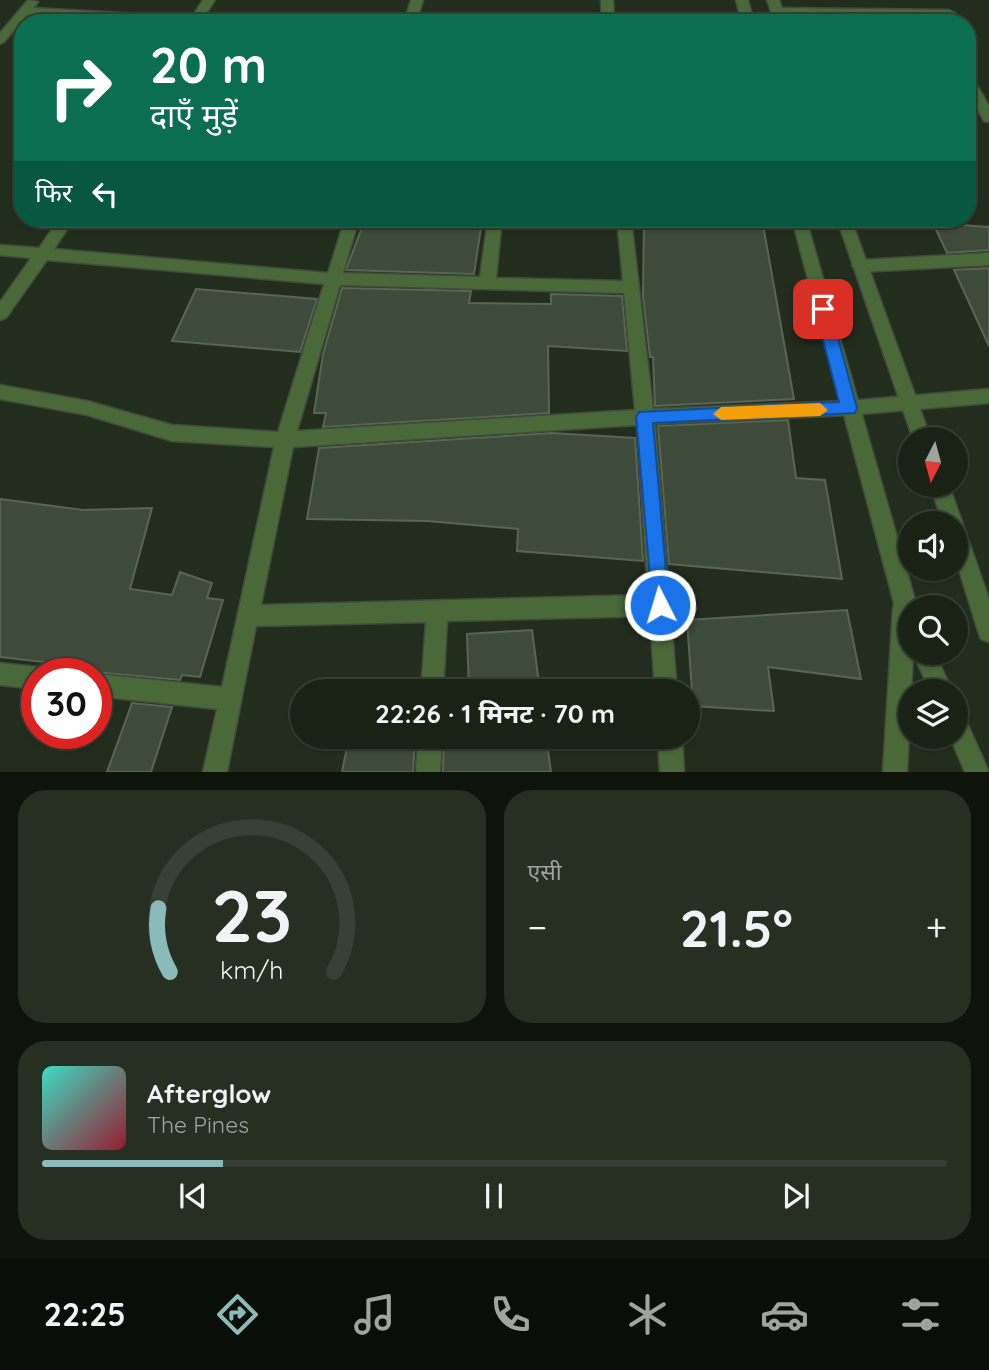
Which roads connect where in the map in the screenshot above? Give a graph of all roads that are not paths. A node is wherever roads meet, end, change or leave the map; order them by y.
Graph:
1 (34, 0) edge
2 (24, 11) junction
3 (777, 11) edge
4 (949, 13) dead end
5 (22, 14) edge
6 (75, 14) edge
7 (14, 23) edge
8 (0, 40) edge
9 (976, 94) edge
10 (989, 118) edge
11 (61, 228) edge
12 (349, 228) edge
13 (494, 228) edge
14 (625, 228) edge
15 (801, 228) edge
16 (847, 228) edge
17 (0, 250) edge
18 (44, 254) junction
19 (989, 259) edge
20 (860, 266) junction
21 (334, 279) junction
22 (487, 284) junction
23 (630, 287) junction
24 (0, 314) edge
25 (0, 392) edge
26 (989, 396) edge
27 (909, 402) junction
28 (849, 408) junction
29 (645, 417) junction
30 (918, 427) edge
31 (285, 440) junction
32 (968, 567) edge
33 (901, 595) edge
34 (660, 605) junction
35 (436, 610) junction
36 (248, 616) junction
37 (989, 631) edge
38 (903, 665) edge
39 (0, 674) edge
40 (21, 676) edge
41 (433, 679) edge
42 (665, 679) edge
43 (112, 687) edge
44 (230, 699) junction
45 (429, 749) edge
46 (671, 749) edge
47 (967, 749) edge
48 (215, 772) edge
49 (428, 772) edge
50 (672, 772) edge
51 (895, 772) edge
52 (977, 772) edge

1 - 2 street
2 - 5 street
2 - 6 street
3 - 4 street
7 - 8 street
9 - 10 street
11 - 18 street
12 - 21 street
13 - 22 street
14 - 23 street
15 - 28 street
16 - 20 street
17 - 18 street
18 - 21 street
18 - 24 street
19 - 20 street
20 - 27 street
21 - 22 street
21 - 31 street
22 - 23 street
23 - 29 street
25 - 31 street
26 - 27 street
27 - 28 street
27 - 30 street
28 - 29 street
28 - 33 street
29 - 31 street
29 - 34 street
31 - 36 street
32 - 37 street
34 - 35 street
34 - 42 street
35 - 36 street
35 - 41 street
36 - 44 street
38 - 51 street
39 - 40 street
43 - 44 street
44 - 48 street
45 - 49 street
46 - 50 street
47 - 52 street

